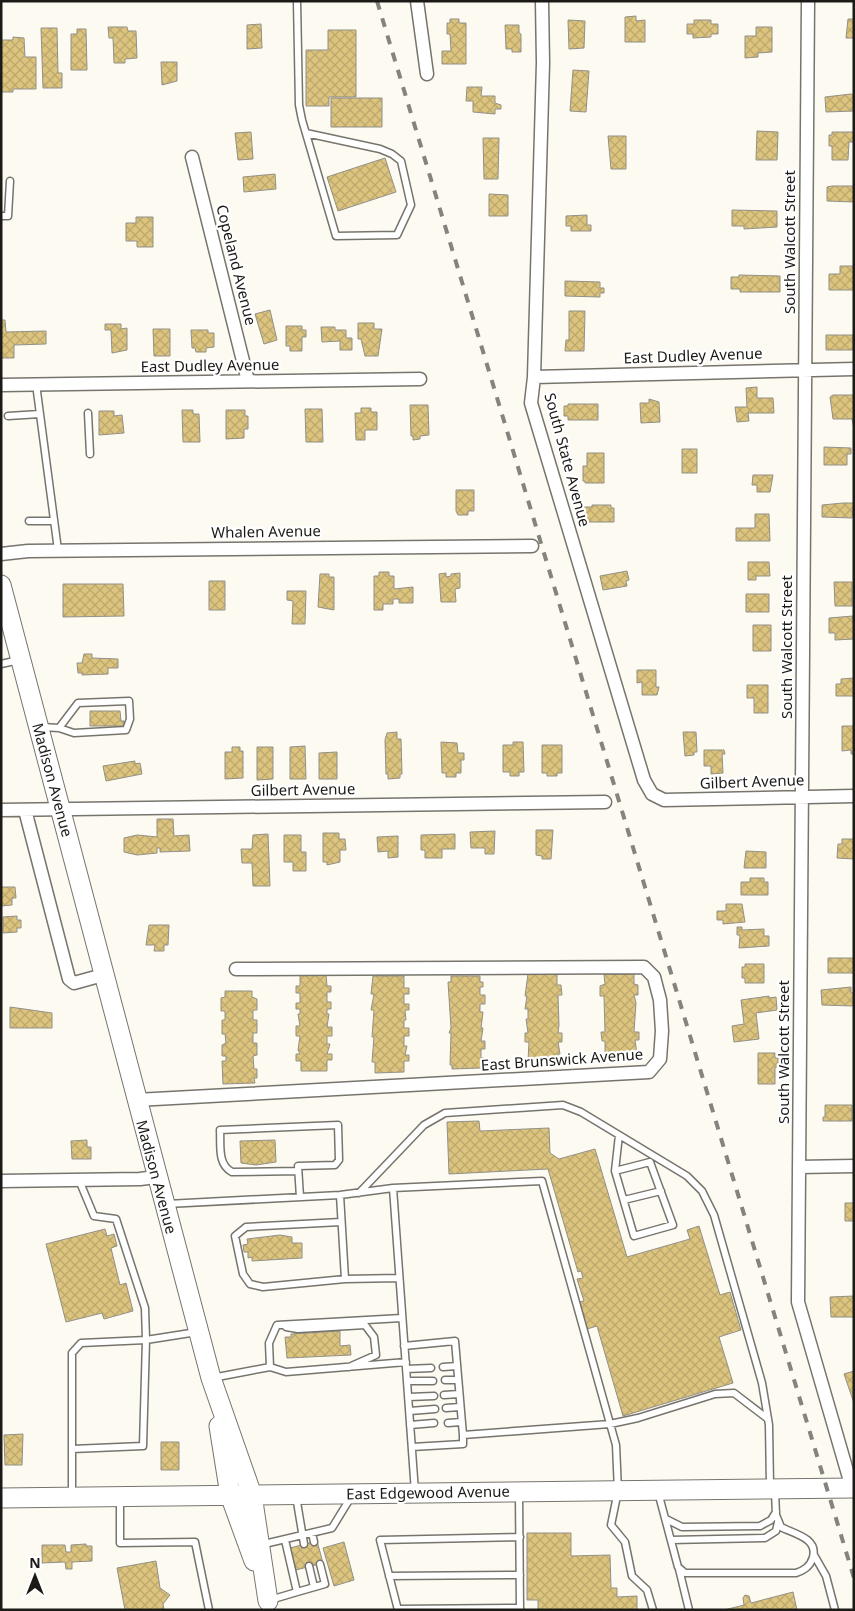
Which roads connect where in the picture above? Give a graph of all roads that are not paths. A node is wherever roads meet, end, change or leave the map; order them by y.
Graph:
1 (297, 1) edge
2 (418, 1) edge
3 (542, 1) edge
4 (808, 1) edge
5 (427, 74) dead end
6 (306, 133) junction
7 (192, 157) dead end
8 (10, 181) dead end
9 (1, 216) edge
10 (805, 369) junction
11 (854, 369) edge
12 (534, 377) junction
13 (420, 379) dead end
14 (248, 381) junction
15 (36, 384) junction
16 (1, 385) edge
17 (88, 413) dead end
18 (40, 414) junction
19 (8, 416) dead end
20 (90, 454) dead end
21 (29, 521) dead end
22 (53, 521) junction
23 (532, 546) dead end
24 (58, 550) junction
25 (1, 554) edge
26 (2, 588) edge
27 (20, 660) junction
28 (1, 664) edge
29 (38, 727) junction
30 (60, 728) junction
31 (652, 794) joint
32 (802, 796) junction
33 (854, 796) edge
34 (606, 802) dead end
35 (59, 809) junction
36 (1, 810) edge
37 (25, 810) junction
38 (236, 969) dead end
39 (103, 976) junction
40 (136, 1100) junction
41 (619, 1135) junction
42 (649, 1153) junction
43 (650, 1162) junction
44 (854, 1166) edge
45 (800, 1167) junction
46 (298, 1171) junction
47 (615, 1171) junction
48 (156, 1177) junction
49 (79, 1180) junction
50 (1, 1181) edge
51 (393, 1188) junction
52 (661, 1191) junction
53 (359, 1193) junction
54 (340, 1195) junction
55 (300, 1197) junction
56 (624, 1200) junction
57 (163, 1204) junction
58 (341, 1222) junction
59 (399, 1278) junction
60 (345, 1280) junction
61 (402, 1318) junction
62 (277, 1325) junction
63 (198, 1332) junction
64 (146, 1340) junction
65 (404, 1346) junction
66 (270, 1366) junction
67 (349, 1366) junction
68 (406, 1366) junction
69 (457, 1366) junction
70 (443, 1367) dead end
71 (431, 1368) dead end
72 (211, 1378) junction
73 (445, 1380) dead end
74 (458, 1380) junction
75 (433, 1381) dead end
76 (407, 1382) junction
77 (459, 1394) junction
78 (444, 1395) dead end
79 (434, 1396) dead end
80 (408, 1397) junction
81 (460, 1407) junction
82 (446, 1408) dead end
83 (435, 1409) dead end
84 (410, 1411) junction
85 (768, 1419) junction
86 (461, 1422) junction
87 (434, 1423) dead end
88 (448, 1423) dead end
89 (610, 1424) junction
90 (410, 1425) junction
91 (462, 1435) junction
92 (412, 1447) junction
93 (72, 1449) junction
94 (853, 1488) edge
95 (773, 1489) junction
96 (657, 1490) junction
97 (618, 1491) junction
98 (519, 1493) junction
99 (353, 1494) junction
100 (415, 1494) junction
101 (230, 1495) junction
102 (252, 1495) junction
103 (296, 1495) junction
104 (72, 1497) junction
105 (120, 1497) junction
106 (1, 1498) edge
107 (776, 1512) junction
108 (665, 1518) junction
109 (778, 1522) junction
110 (312, 1533) junction
111 (302, 1536) junction
112 (520, 1537) junction
113 (284, 1540) junction
114 (671, 1540) junction
115 (314, 1542) dead end
116 (304, 1544) dead end
117 (260, 1546) junction
118 (814, 1555) junction
119 (320, 1564) dead end
120 (309, 1566) dead end
121 (678, 1568) junction
122 (520, 1574) junction
123 (389, 1576) junction
124 (314, 1587) junction
125 (296, 1592) junction
126 (270, 1605) edge
127 (398, 1609) edge
128 (520, 1609) edge
129 (209, 1610) edge
130 (653, 1610) edge
131 (690, 1610) edge
132 (835, 1610) edge

1 - 6 lane
2 - 5 street
3 - 12 street, South State Avenue
4 - 10 street, South Walcott Street
6 - 6 lane
7 - 14 street, Copeland Avenue
8 - 9 lane
10 - 11 street, East Dudley Avenue
10 - 12 street, East Dudley Avenue
10 - 32 street, South Walcott Street
12 - 31 street, South State Avenue
13 - 14 street, East Dudley Avenue
14 - 15 street, East Dudley Avenue
15 - 16 street, East Dudley Avenue
15 - 18 lane
17 - 20 lane
18 - 19 lane
18 - 22 lane
21 - 22 lane
22 - 24 lane
23 - 24 street, Whalen Avenue
24 - 25 street, Whalen Avenue
26 - 27 main road, Madison Avenue
27 - 28 lane
27 - 29 main road, Madison Avenue
29 - 30 lane
29 - 35 main road, Madison Avenue
30 - 30 lane
31 - 32 street, Gilbert Avenue
32 - 33 street, Gilbert Avenue
32 - 45 street, South Walcott Street
34 - 35 street, Gilbert Avenue
35 - 37 street, Gilbert Avenue
35 - 39 main road, Madison Avenue
36 - 37 street, Gilbert Avenue
37 - 39 street
38 - 40 street, East Brunswick Avenue
39 - 40 main road, Madison Avenue
40 - 48 main road, Madison Avenue
41 - 42 lane
41 - 47 lane
41 - 53 lane
42 - 43 lane
42 - 85 lane
43 - 47 lane
43 - 52 lane
44 - 45 street
45 - 94 street, South Walcott Street
46 - 46 lane
46 - 55 lane
47 - 56 lane
48 - 49 street
48 - 57 main road, Madison Avenue
49 - 50 street
49 - 64 lane
51 - 53 lane
51 - 59 lane
51 - 89 lane
52 - 56 lane
52 - 56 lane
53 - 54 lane
54 - 55 lane
54 - 58 lane
55 - 57 lane
57 - 63 main road, Madison Avenue
58 - 60 lane
58 - 60 lane
59 - 60 lane
59 - 61 lane
61 - 62 lane
61 - 65 lane
62 - 66 lane
62 - 67 lane
63 - 64 lane
63 - 72 main road, Madison Avenue
64 - 93 lane
64 - 93 lane
65 - 68 lane
65 - 69 lane
66 - 67 lane
66 - 72 lane
67 - 68 lane
68 - 71 lane
68 - 76 lane
69 - 70 lane
69 - 74 lane
72 - 101 main road, Madison Avenue
72 - 102 main road, Madison Avenue
73 - 74 lane
74 - 77 lane
75 - 76 lane
76 - 80 lane
77 - 78 lane
77 - 81 lane
79 - 80 lane
80 - 84 lane
81 - 82 lane
81 - 86 lane
83 - 84 lane
84 - 90 lane
85 - 89 lane
85 - 95 lane
86 - 88 lane
86 - 91 lane
87 - 90 lane
89 - 91 lane
89 - 97 lane
90 - 92 lane
91 - 92 lane
92 - 100 lane
93 - 104 lane
94 - 95 main road, East Edgewood Avenue
95 - 96 main road, East Edgewood Avenue
95 - 107 lane
96 - 97 main road, East Edgewood Avenue
96 - 108 lane
97 - 98 main road, East Edgewood Avenue
97 - 130 lane
98 - 100 main road, East Edgewood Avenue
98 - 112 lane
99 - 100 main road, East Edgewood Avenue
99 - 103 main road, East Edgewood Avenue
99 - 110 lane
101 - 102 main road, East Edgewood Avenue
101 - 105 main road, East Edgewood Avenue
101 - 126 main road, Madison Avenue
102 - 103 main road, East Edgewood Avenue
102 - 117 main road, Madison Avenue
103 - 111 lane
104 - 105 main road, East Edgewood Avenue
104 - 106 main road, East Edgewood Avenue
105 - 129 lane
107 - 108 lane
107 - 109 lane
108 - 114 lane
109 - 114 lane
109 - 118 lane
110 - 111 lane
110 - 115 lane
111 - 113 lane
111 - 116 lane
112 - 122 lane
112 - 123 lane
113 - 117 lane
113 - 125 lane
114 - 121 lane
117 - 126 main road, Madison Avenue
118 - 121 lane
118 - 132 lane
119 - 124 lane
120 - 124 lane
121 - 131 lane
122 - 123 lane
122 - 128 lane
123 - 127 lane
124 - 125 lane
125 - 126 lane
127 - 128 lane

